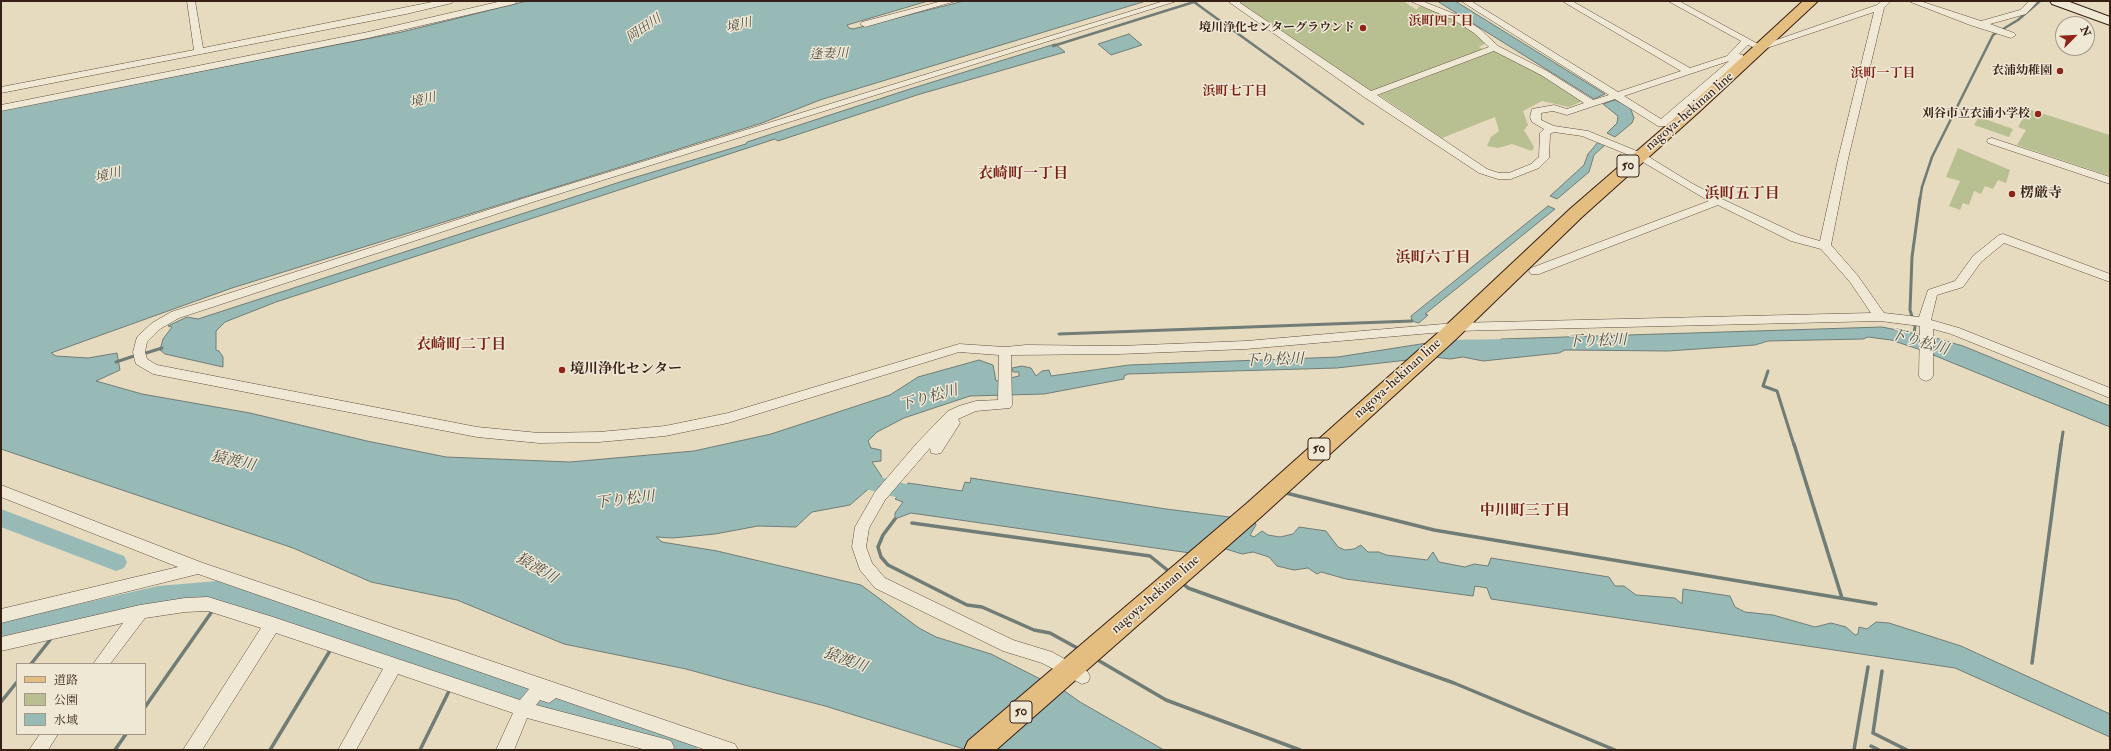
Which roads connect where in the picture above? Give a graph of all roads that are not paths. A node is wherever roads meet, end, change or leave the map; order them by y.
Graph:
1 (191, 1) edge
2 (449, 1) edge
3 (514, 1) edge
4 (952, 1) edge
5 (1173, 1) edge
6 (1237, 1) edge
7 (1414, 1) edge
8 (1465, 1) edge
9 (1566, 1) edge
10 (1672, 1) edge
11 (1811, 1) edge
12 (1912, 1) edge
13 (2034, 1) edge
14 (2056, 1) edge
15 (2067, 1) edge
16 (1884, 4) edge
17 (406, 11) junction
18 (2110, 17) edge
19 (2110, 21) edge
20 (865, 24) dead end
21 (1981, 24) junction
22 (2008, 34) dead end
23 (368, 35) junction
24 (1747, 41) junction
25 (1764, 46) junction
26 (1495, 48) junction
27 (199, 52) junction
28 (1688, 71) junction
29 (1, 90) edge
30 (1368, 95) junction
31 (1616, 96) junction
32 (1592, 104) junction
33 (1, 108) edge
34 (1567, 112) junction
35 (1537, 122) junction
36 (1552, 129) junction
37 (1584, 133) junction
38 (1992, 141) dead end
39 (1545, 149) junction
40 (1640, 156) junction
41 (2110, 181) edge
42 (1718, 201) junction
43 (1825, 246) junction
44 (1535, 271) dead end
45 (2110, 278) edge
46 (1880, 316) junction
47 (1924, 324) junction
48 (1452, 331) junction
49 (1005, 354) junction
50 (1927, 371) dead end
51 (2110, 392) edge
52 (964, 409) junction
53 (936, 449) dead end
54 (1, 491) edge
55 (198, 568) junction
56 (140, 612) junction
57 (1, 616) edge
58 (273, 624) junction
59 (1, 644) edge
60 (102, 663) edge
61 (394, 666) junction
62 (1079, 666) junction
63 (592, 704) junction
64 (524, 708) junction
65 (49, 735) edge
66 (38, 750) edge
67 (192, 750) edge
68 (348, 750) edge
69 (504, 750) edge
70 (664, 750) edge
71 (729, 750) edge
72 (977, 750) edge

1 - 27 street
2 - 17 street
3 - 23 street
4 - 20 street
5 - 49 street
6 - 30 street
7 - 26 street
8 - 31 street
9 - 28 street
10 - 24 street
11 - 25 main road, nagoya-hekinan line / 50
12 - 21 street
13 - 21 street
14 - 19 street
15 - 18 street
16 - 25 street
16 - 43 street
17 - 23 street
17 - 27 street
21 - 22 street
23 - 33 street
24 - 28 street
24 - 31 street
25 - 40 main road, nagoya-hekinan line / 50
26 - 30 street
26 - 32 street
27 - 29 street
28 - 31 street
30 - 39 street
31 - 32 street
32 - 34 street
34 - 35 street
34 - 37 street
35 - 36 street
35 - 39 street
36 - 37 street
36 - 39 street
37 - 40 street
38 - 41 street
40 - 42 street
40 - 48 main road, nagoya-hekinan line / 50
42 - 43 street
42 - 44 street
43 - 46 street
45 - 47 street
46 - 47 street
46 - 48 street
47 - 50 street
47 - 51 street
48 - 49 street
48 - 62 main road, nagoya-hekinan line / 50
49 - 52 street
52 - 53 street
52 - 62 street
54 - 55 street
55 - 57 street
55 - 63 street
56 - 58 street
56 - 59 street
56 - 60 street
58 - 61 street
58 - 67 street
61 - 64 street
61 - 68 street
62 - 72 main road, nagoya-hekinan line / 50
63 - 64 street
63 - 71 street
64 - 69 street
64 - 70 street
65 - 66 street

